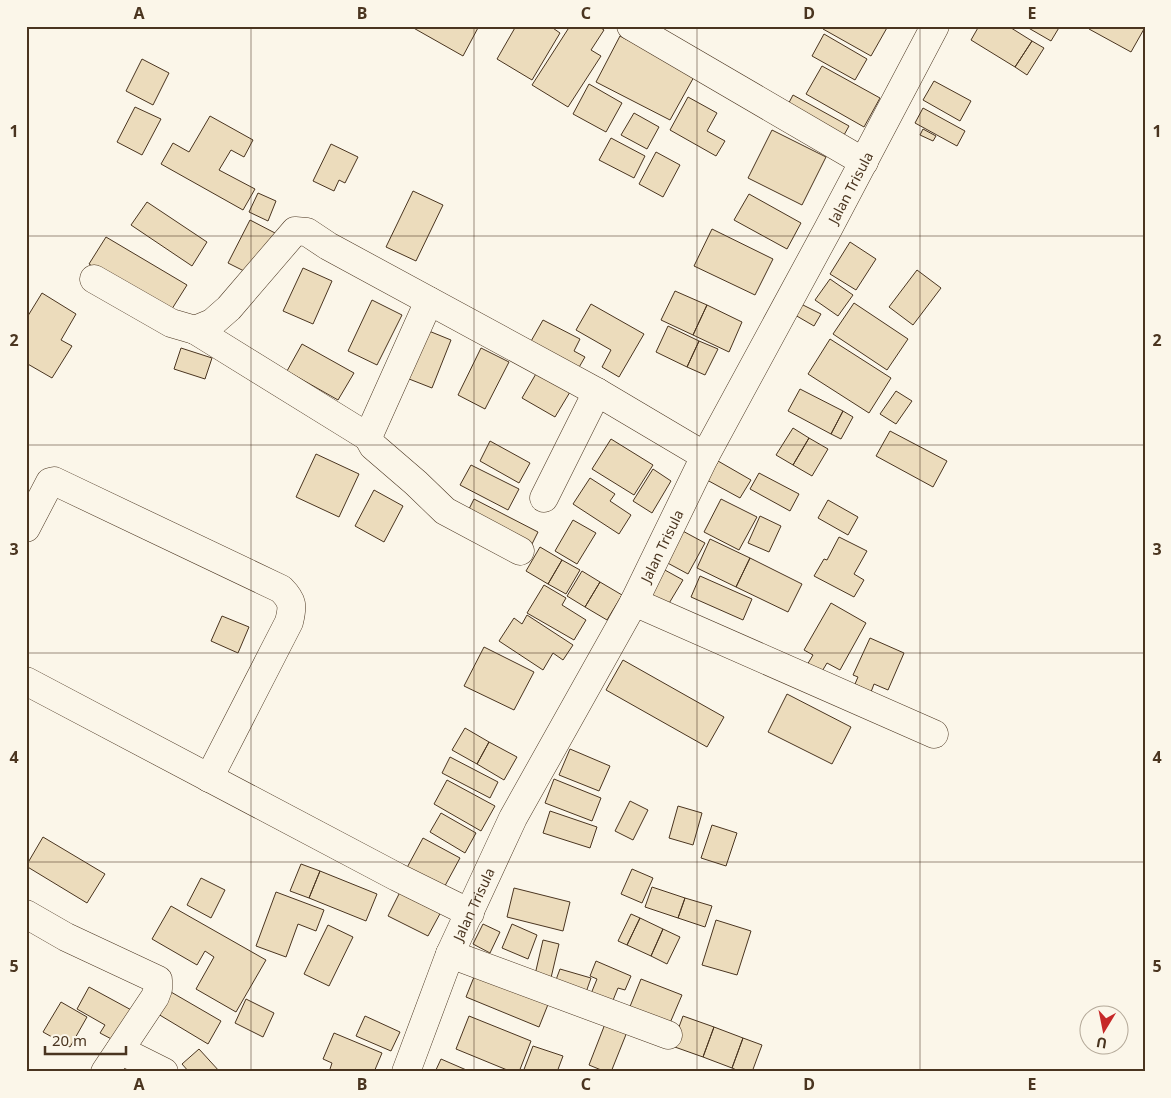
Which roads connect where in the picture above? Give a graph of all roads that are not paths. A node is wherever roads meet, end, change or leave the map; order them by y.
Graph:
1 (631, 26) edge
2 (935, 26) edge
3 (864, 162) junction
4 (94, 279) dead end
5 (429, 301) junction
6 (195, 330) junction
7 (597, 392) junction
8 (368, 437) junction
9 (705, 456) junction
10 (544, 498) dead end
11 (26, 528) edge
12 (520, 551) dead end
13 (634, 602) junction
14 (26, 681) edge
15 (934, 734) dead end
16 (209, 778) junction
17 (470, 913) junction
18 (26, 914) edge
19 (450, 954) junction
20 (668, 1035) dead end
21 (120, 1050) junction
22 (105, 1072) edge
23 (164, 1072) edge
24 (406, 1072) edge

1 - 3 street
2 - 3 street, Jalan Trisula
3 - 9 street, Jalan Trisula
4 - 6 street
5 - 6 street
5 - 7 street
5 - 8 street
6 - 8 street
7 - 9 street
7 - 10 street
8 - 12 street
9 - 13 street, Jalan Trisula
11 - 16 street
13 - 15 street
13 - 17 street, Jalan Trisula
14 - 16 street
16 - 17 street
17 - 19 street, Jalan Trisula
18 - 21 street
19 - 20 street
19 - 24 street, Jalan Trisula
21 - 22 street
21 - 23 street

